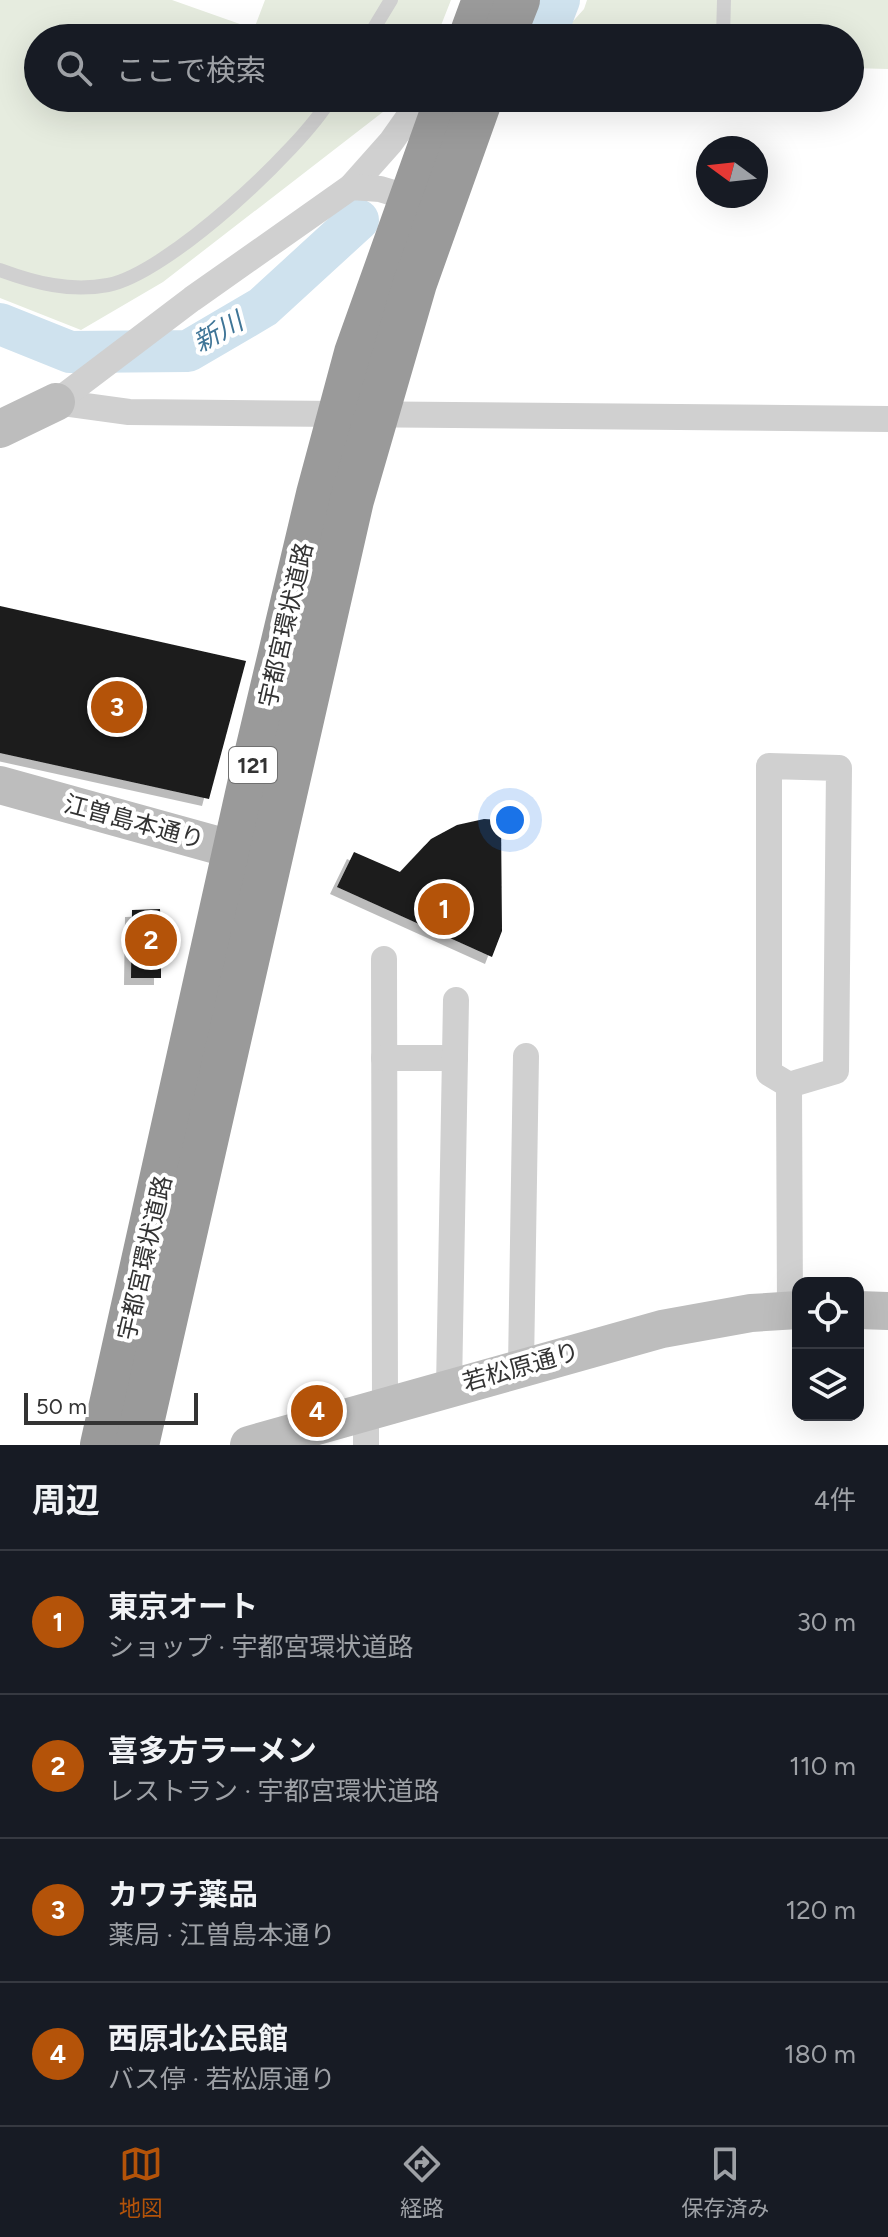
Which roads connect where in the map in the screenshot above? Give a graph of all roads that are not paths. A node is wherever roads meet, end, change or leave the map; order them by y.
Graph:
1 (391, 0) edge
2 (468, 0) edge
3 (484, 0) edge
4 (518, 0) edge
5 (724, 0) edge
6 (376, 24) edge
7 (458, 24) edge
8 (475, 24) edge
9 (509, 24) edge
10 (723, 24) edge
11 (323, 112) edge
12 (412, 112) edge
13 (442, 112) edge
14 (476, 112) edge
15 (351, 187) junction
16 (410, 198) junction
17 (0, 270) edge
18 (56, 402) junction
19 (357, 413) junction
20 (888, 419) edge
21 (0, 429) edge
22 (0, 785) edge
23 (251, 854) junction
24 (384, 959) dead end
25 (456, 1000) dead end
26 (526, 1056) dead end
27 (384, 1058) junction
28 (455, 1058) junction
29 (789, 1085) junction
30 (793, 1277) edge
31 (792, 1310) edge
32 (864, 1310) edge
33 (888, 1311) edge
34 (521, 1366) junction
35 (449, 1388) junction
36 (372, 1421) edge
37 (102, 1445) edge
38 (137, 1445) edge
39 (249, 1445) edge

1 - 6 lane
2 - 7 street
3 - 8 highway
4 - 9 highway
5 - 10 lane
11 - 17 lane
12 - 15 street
13 - 16 highway, 宇都宮環状道路 / 121
14 - 19 highway, 宇都宮環状道路 / 121
15 - 16 street
15 - 18 street
16 - 19 highway, 宇都宮環状道路 / 121
18 - 19 street
18 - 21 street
19 - 20 street
19 - 23 highway, 宇都宮環状道路 / 121
22 - 23 street, 江曽島本通り
23 - 37 highway, 宇都宮環状道路 / 121
23 - 38 highway, 宇都宮環状道路 / 121
24 - 27 street
25 - 28 street
26 - 34 street
27 - 28 street
27 - 36 street
28 - 35 street
29 - 29 street
29 - 30 street
31 - 34 street, 若松原通り
32 - 33 street
34 - 35 street, 若松原通り
35 - 36 street, 若松原通り
36 - 39 street, 若松原通り

